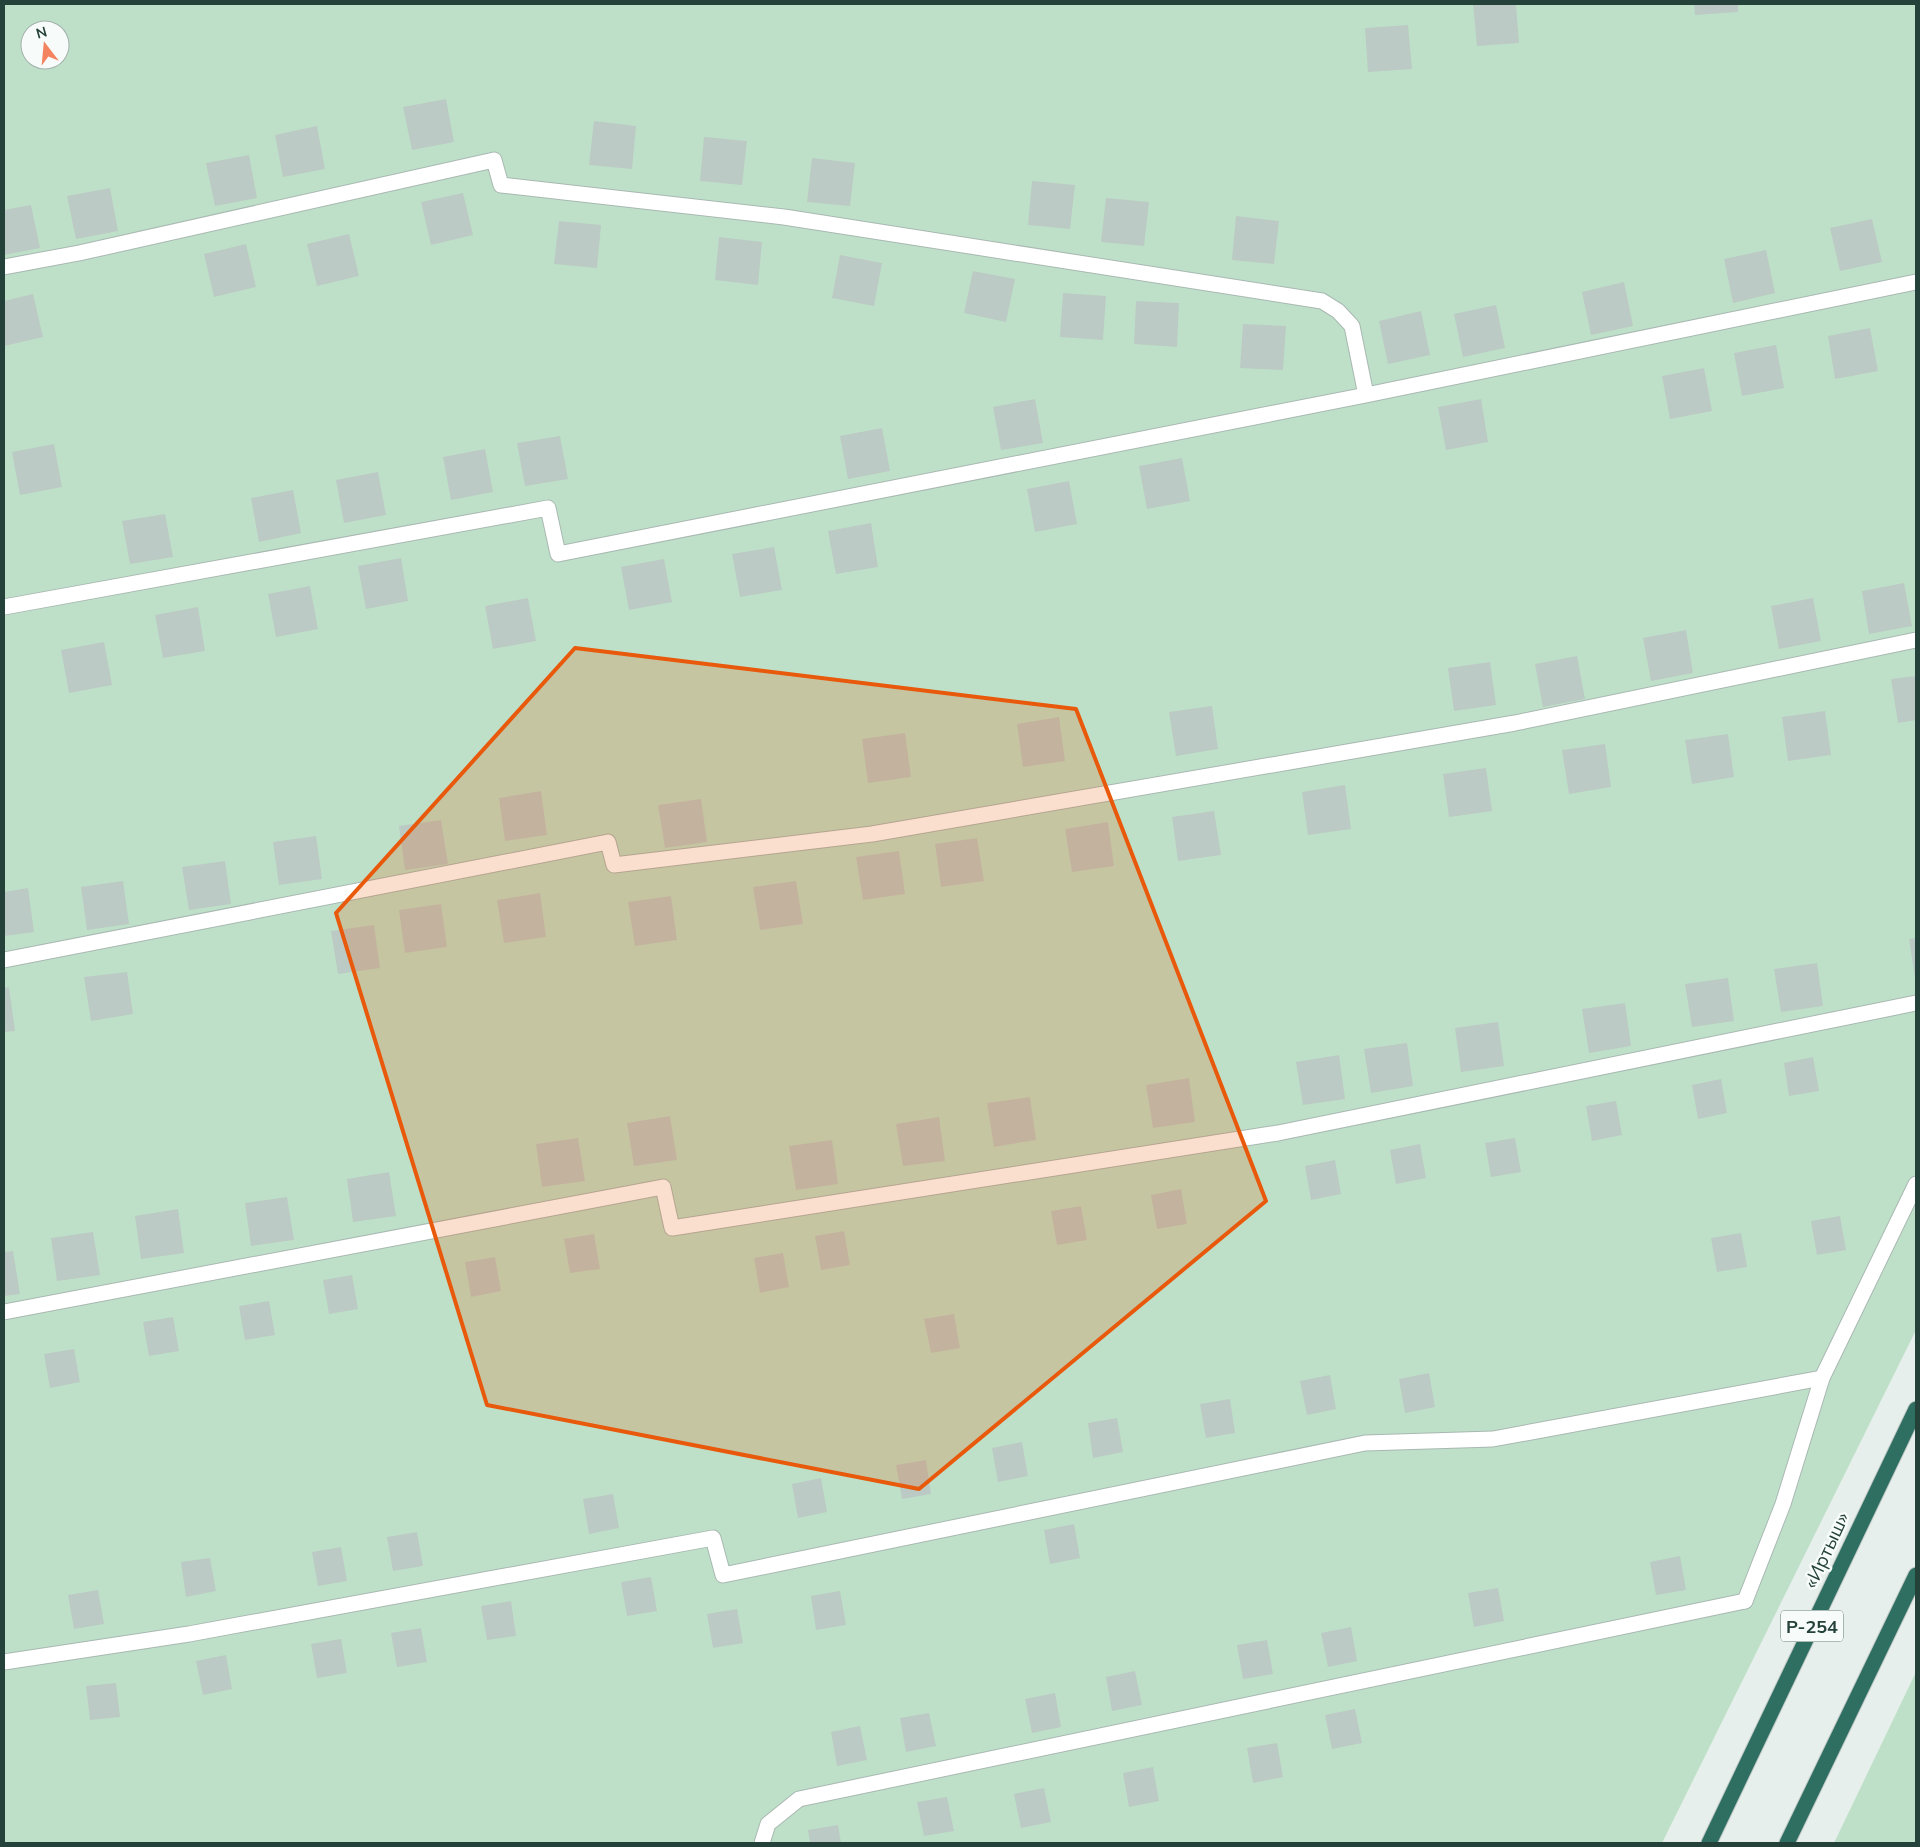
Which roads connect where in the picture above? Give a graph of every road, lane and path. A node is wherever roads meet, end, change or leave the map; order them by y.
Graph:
1 (4, 267) edge
2 (1916, 282) edge
3 (1366, 394) junction
4 (4, 607) edge
5 (1916, 640) edge
6 (4, 960) edge
7 (1916, 1003) edge
8 (1916, 1184) edge
9 (4, 1312) edge
10 (1822, 1378) junction
11 (1916, 1409) edge
12 (1916, 1574) edge
13 (4, 1662) edge
14 (762, 1843) edge
15 (1708, 1843) edge
16 (1786, 1843) edge

1 - 3 street
2 - 3 street
3 - 4 street
5 - 6 street
7 - 9 street
8 - 10 street
10 - 13 street
10 - 14 street
11 - 15 highway, «Иртыш» / Р-254
12 - 16 highway

